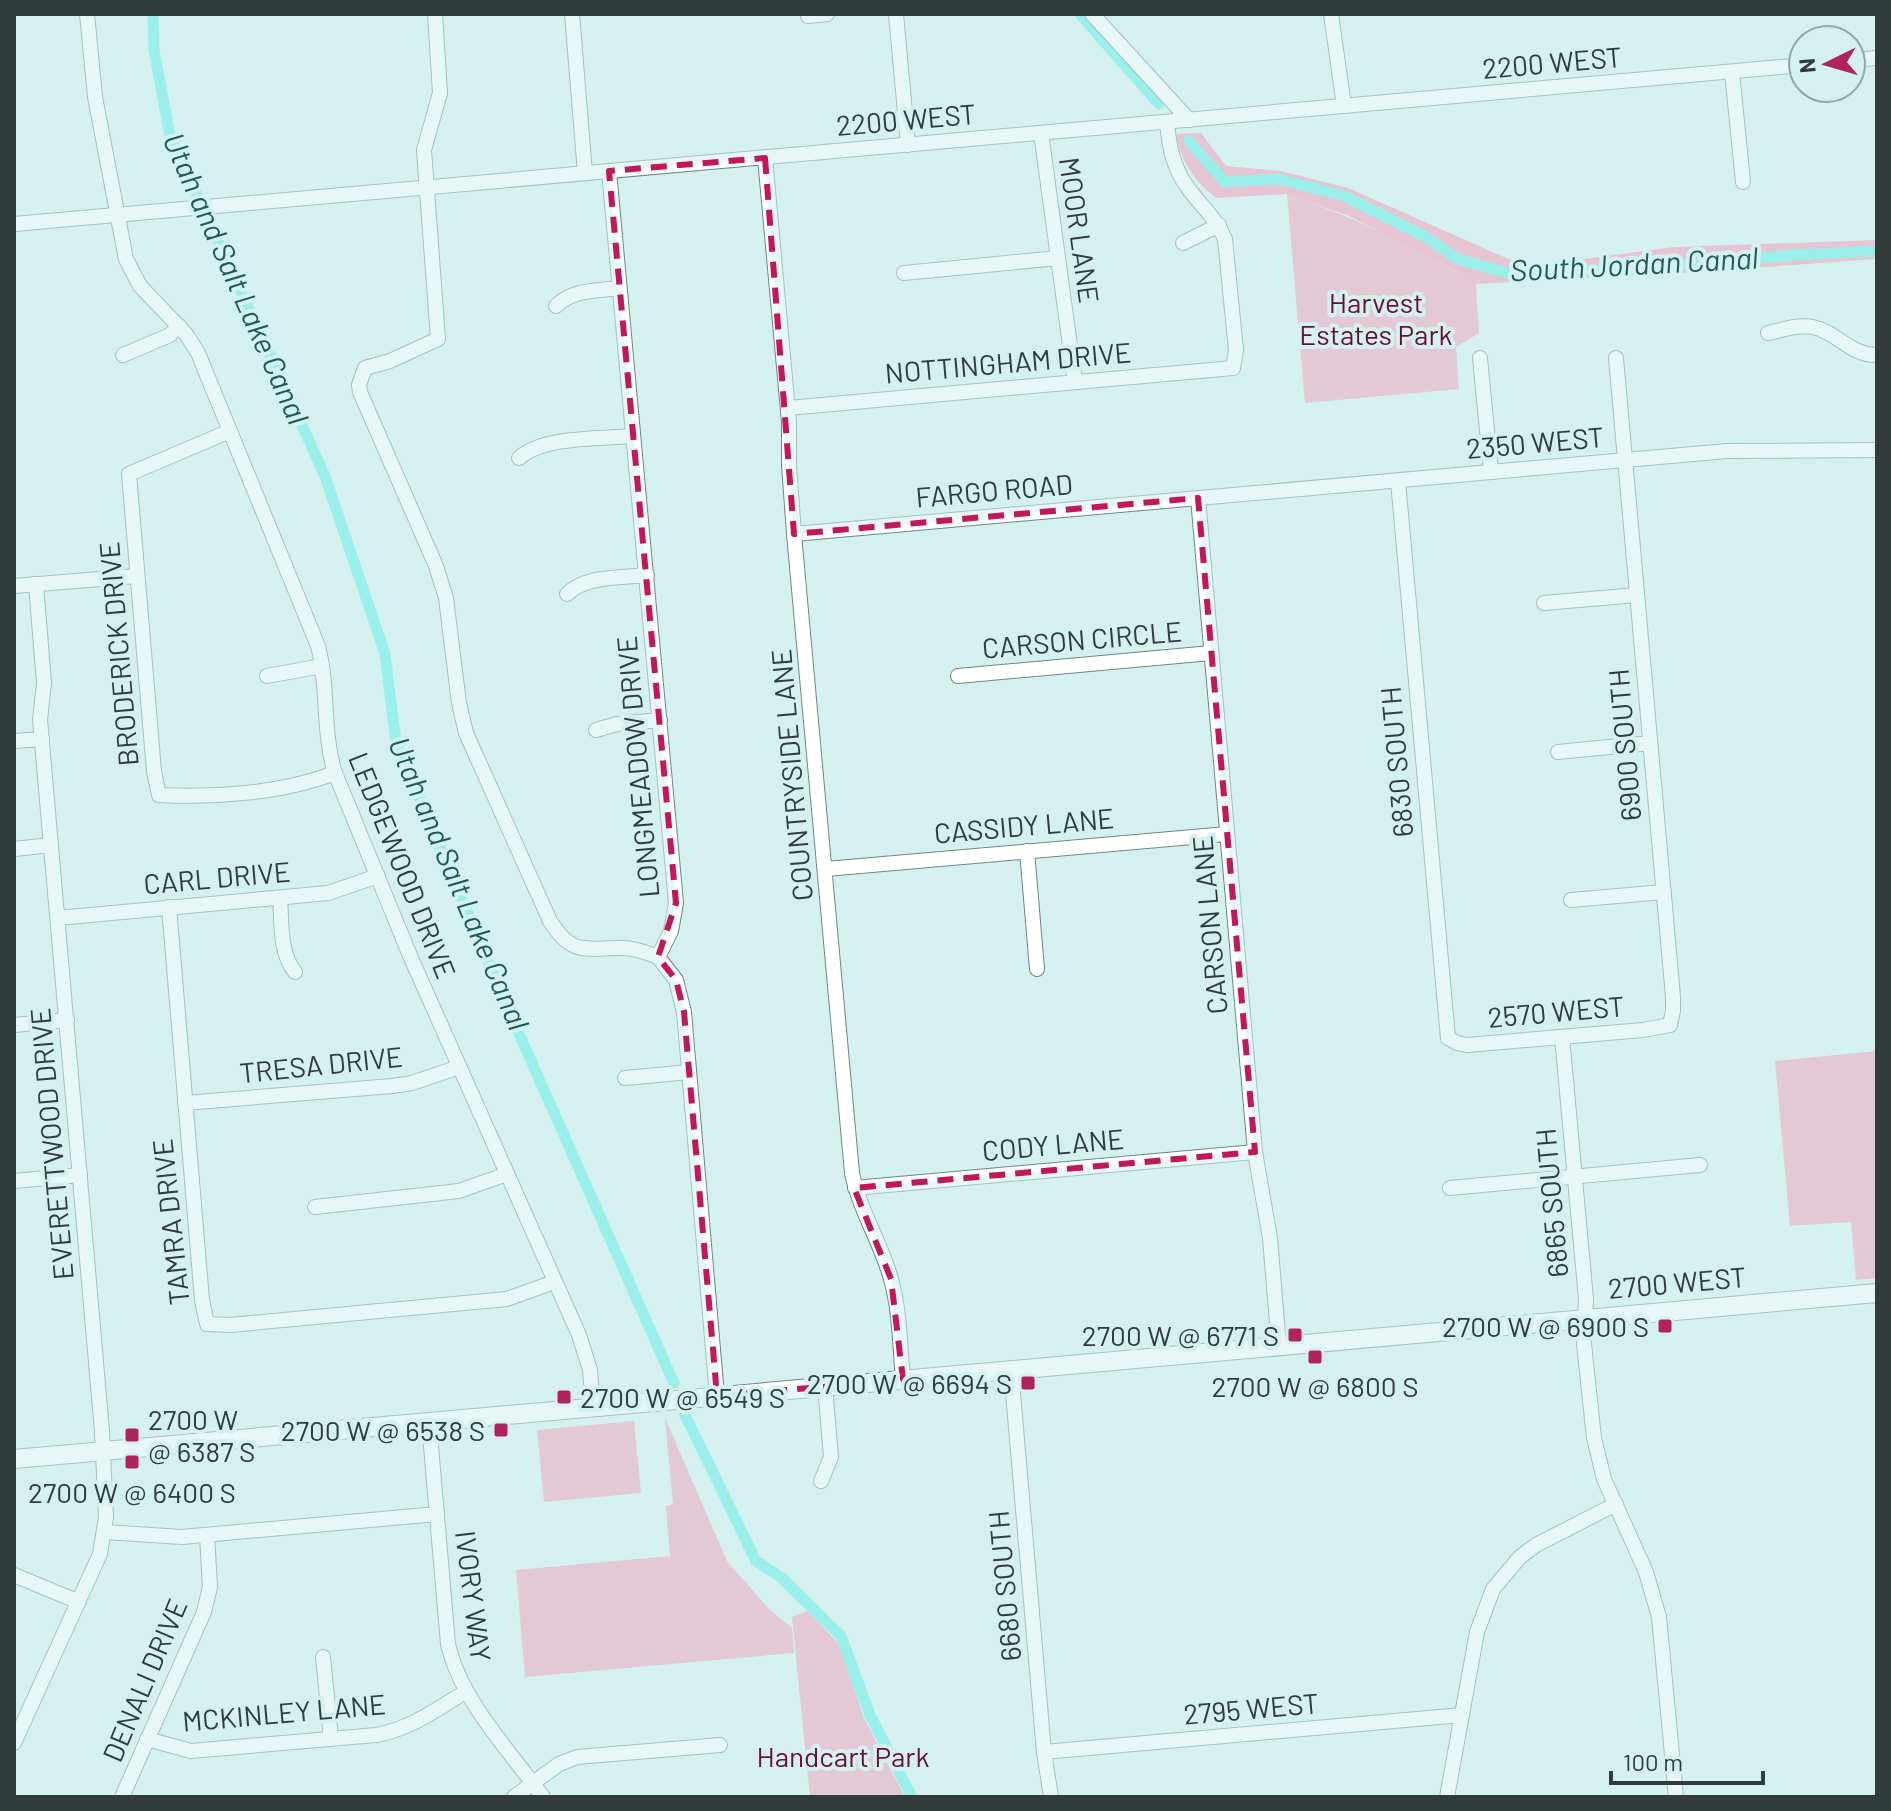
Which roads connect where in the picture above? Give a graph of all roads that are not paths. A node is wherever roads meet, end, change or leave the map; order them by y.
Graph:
1 (87, 14) edge
2 (435, 14) edge
3 (572, 14) edge
4 (827, 14) edge
5 (896, 14) edge
6 (1092, 14) edge
7 (1331, 14) edge
8 (808, 16) edge
9 (1787, 67) edge
10 (1732, 72) junction
11 (1344, 106) junction
12 (1189, 120) junction
13 (1167, 122) junction
14 (1041, 133) junction
15 (908, 145) junction
16 (765, 158) junction
17 (609, 171) junction
18 (585, 173) junction
19 (1743, 182) dead end
20 (427, 187) junction
21 (118, 215) junction
22 (14, 224) edge
23 (1219, 225) junction
24 (1183, 243) dead end
25 (1058, 258) junction
26 (904, 273) dead end
27 (619, 288) junction
28 (556, 306) dead end
29 (179, 326) junction
30 (1768, 333) dead end
31 (123, 355) dead end
32 (1877, 355) edge
33 (1480, 358) dead end
34 (1616, 358) dead end
35 (1075, 382) junction
36 (788, 408) junction
37 (230, 431) junction
38 (632, 436) junction
39 (1877, 450) edge
40 (519, 458) dead end
41 (1625, 461) junction
42 (1491, 472) junction
43 (1398, 481) junction
44 (1198, 498) junction
45 (794, 534) junction
46 (647, 575) junction
47 (137, 576) junction
48 (36, 584) junction
49 (14, 586) edge
50 (567, 594) dead end
51 (1637, 595) junction
52 (1544, 603) dead end
53 (1211, 653) junction
54 (322, 666) junction
55 (267, 676) dead end
56 (958, 676) dead end
57 (660, 720) junction
58 (596, 730) dead end
59 (42, 739) junction
60 (14, 741) edge
61 (1650, 743) junction
62 (1558, 752) dead end
63 (335, 773) junction
64 (1227, 834) junction
65 (51, 845) junction
66 (14, 849) edge
67 (1027, 851) junction
68 (826, 869) junction
69 (378, 876) junction
70 (1664, 892) junction
71 (280, 898) junction
72 (1571, 900) dead end
73 (169, 907) junction
74 (58, 918) junction
75 (658, 957) junction
76 (1037, 969) dead end
77 (295, 972) dead end
78 (67, 1020) junction
79 (14, 1025) edge
80 (1670, 1025) joint
81 (1562, 1037) junction
82 (1448, 1038) joint
83 (459, 1067) junction
84 (689, 1072) junction
85 (625, 1078) dead end
86 (185, 1103) junction
87 (1255, 1152) junction
88 (1700, 1165) dead end
89 (507, 1174) junction
90 (80, 1175) junction
91 (1575, 1176) junction
92 (14, 1181) edge
93 (855, 1188) junction
94 (1450, 1188) dead end
95 (315, 1207) dead end
96 (554, 1282) junction
97 (1877, 1293) edge
98 (1585, 1318) junction
99 (1279, 1347) junction
100 (1011, 1370) junction
101 (903, 1380) junction
102 (825, 1386) junction
103 (717, 1396) junction
104 (593, 1408) junction
105 (429, 1423) junction
106 (103, 1451) junction
107 (14, 1459) edge
108 (821, 1481) dead end
109 (1616, 1504) junction
110 (437, 1514) junction
111 (105, 1532) junction
112 (207, 1535) junction
113 (14, 1575) edge
114 (79, 1602) junction
115 (323, 1657) dead end
116 (465, 1692) junction
117 (1462, 1715) junction
118 (331, 1738) junction
119 (147, 1739) junction
120 (14, 1743) edge
121 (720, 1745) dead end
122 (1044, 1752) junction
123 (533, 1784) junction
124 (122, 1797) edge
125 (514, 1797) edge
126 (543, 1797) edge
127 (1051, 1797) edge
128 (1447, 1797) edge
129 (1676, 1797) edge

1 - 21 street, LEDGEWOOD DRIVE
2 - 20 street
3 - 18 street
4 - 8 street
5 - 15 street
6 - 12 street
7 - 11 street
9 - 10 street, 2200 WEST
10 - 11 street, 2200 WEST
10 - 19 street
11 - 12 street, 2200 WEST
12 - 13 street, 2200 WEST
13 - 14 street, 2200 WEST
13 - 23 street
14 - 15 street, 2200 WEST
14 - 25 street, MOOR LANE
15 - 16 street, 2200 WEST
16 - 17 street, 2200 WEST
16 - 36 street, COUNTRYSIDE LANE
17 - 18 street, 2200 WEST
17 - 27 street, LONGMEADOW DRIVE
18 - 20 street, 2200 WEST
20 - 21 street, 2200 WEST
20 - 75 street
21 - 22 street, 2200 WEST
21 - 29 street, LEDGEWOOD DRIVE
23 - 24 street
23 - 35 street, NOTTINGHAM DRIVE
25 - 26 street
25 - 35 street, MOOR LANE
27 - 28 street
27 - 38 street, LONGMEADOW DRIVE
29 - 31 street
29 - 37 street, LEDGEWOOD DRIVE
30 - 32 street
33 - 42 street
34 - 41 street, 6900 SOUTH
35 - 36 street, NOTTINGHAM DRIVE
36 - 45 street, COUNTRYSIDE LANE
37 - 47 street, BRODERICK DRIVE
37 - 54 street, LEDGEWOOD DRIVE
38 - 40 street
38 - 46 street, LONGMEADOW DRIVE
39 - 41 street, 2350 WEST
41 - 42 street, 2350 WEST
41 - 51 street, 6900 SOUTH
42 - 43 street, 2350 WEST
43 - 44 street, 2350 WEST
43 - 82 street, 6830 SOUTH
44 - 45 street, FARGO ROAD
44 - 53 street, CARSON LANE
45 - 68 street, COUNTRYSIDE LANE
46 - 50 street
46 - 57 street, LONGMEADOW DRIVE
47 - 48 street
47 - 63 street, BRODERICK DRIVE
48 - 49 street
48 - 59 street, EVERETTWOOD DRIVE
51 - 52 street
51 - 61 street, 6900 SOUTH
53 - 56 street, CARSON CIRCLE
53 - 64 street, CARSON LANE
54 - 55 street
54 - 63 street, LEDGEWOOD DRIVE
57 - 58 street
57 - 75 street, LONGMEADOW DRIVE
59 - 60 street
59 - 65 street, EVERETTWOOD DRIVE
61 - 62 street
61 - 70 street, 6900 SOUTH
63 - 69 street, LEDGEWOOD DRIVE
64 - 67 street, CASSIDY LANE
64 - 87 street, CARSON LANE
65 - 66 street
65 - 74 street, EVERETTWOOD DRIVE
67 - 68 street, CASSIDY LANE
67 - 76 street
68 - 93 street, COUNTRYSIDE LANE
69 - 71 street, CARL DRIVE
69 - 83 street, LEDGEWOOD DRIVE
70 - 72 street
70 - 80 street, 6900 SOUTH
71 - 73 street, CARL DRIVE
71 - 77 street
73 - 74 street, CARL DRIVE
73 - 86 street, TAMRA DRIVE
74 - 78 street, EVERETTWOOD DRIVE
75 - 84 street
78 - 79 street
78 - 90 street, EVERETTWOOD DRIVE
80 - 81 street, 2570 WEST
81 - 82 street, 2570 WEST
81 - 91 street, 6865 SOUTH
83 - 86 street, TRESA DRIVE
83 - 89 street, LEDGEWOOD DRIVE
84 - 85 street
84 - 103 street
86 - 96 street, TAMRA DRIVE
87 - 93 street, CODY LANE
87 - 99 street, CARSON LANE
88 - 91 street
89 - 95 street
89 - 96 street, LEDGEWOOD DRIVE
90 - 92 street
90 - 106 street, EVERETTWOOD DRIVE
91 - 94 street
91 - 98 street, 6865 SOUTH
93 - 101 street, COUNTRYSIDE LANE
96 - 104 street, LEDGEWOOD DRIVE
97 - 98 main road, 2700 WEST
98 - 99 main road, 2700 WEST
98 - 109 street, 6865 SOUTH
99 - 100 main road, 2700 WEST
100 - 101 main road, 2700 WEST
100 - 122 street, 6680 SOUTH
101 - 102 main road, 2700 WEST
102 - 103 main road, 2700 WEST
102 - 108 street
103 - 104 main road, 2700 WEST
104 - 105 main road, 2700 WEST
105 - 106 main road, 2700 WEST
105 - 110 street, IVORY WAY
106 - 107 main road, 2700 WEST
106 - 111 street, EVERETTWOOD DRIVE
109 - 117 street
109 - 129 street, 6865 SOUTH
110 - 112 street
110 - 116 street, IVORY WAY
111 - 112 street
111 - 114 street, EVERETTWOOD DRIVE
112 - 119 street, DENALI DRIVE
113 - 114 street
114 - 120 street, EVERETTWOOD DRIVE
115 - 118 street
116 - 118 street, MCKINLEY LANE
116 - 123 street, IVORY WAY
117 - 122 street, 2795 WEST
117 - 128 street
118 - 119 street, MCKINLEY LANE
119 - 124 street, DENALI DRIVE
121 - 123 street
122 - 127 street, 6680 SOUTH
123 - 125 street
123 - 126 street, IVORY WAY

